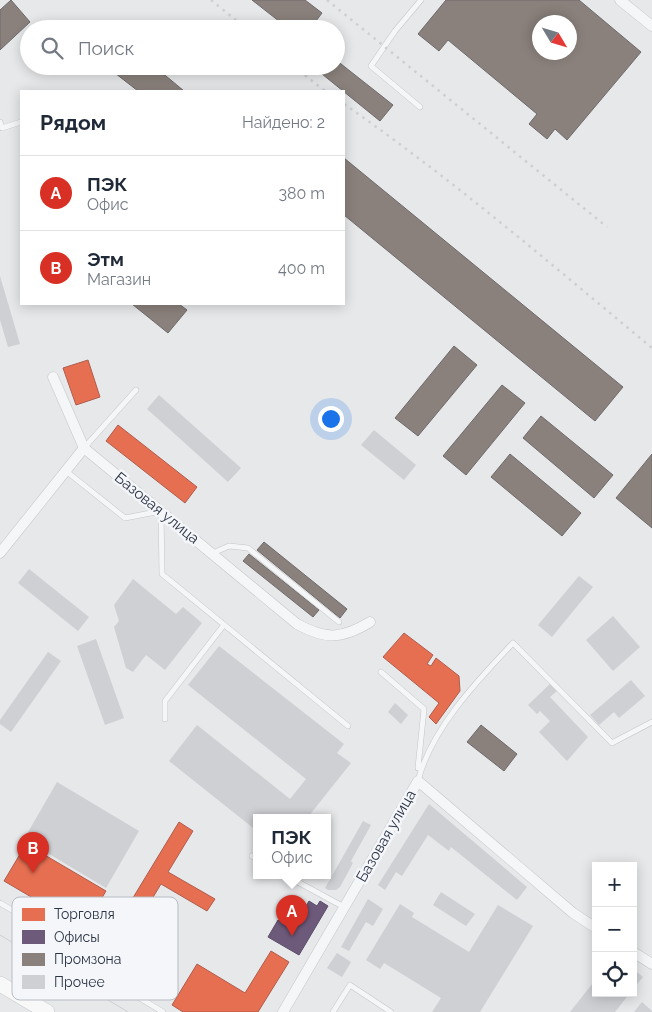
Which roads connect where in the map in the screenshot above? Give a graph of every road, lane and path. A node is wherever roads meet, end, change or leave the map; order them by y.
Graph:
1 (421, 0) edge
2 (620, 0) edge
3 (652, 26) edge
4 (420, 107) dead end
5 (0, 122) edge
6 (20, 122) edge
7 (53, 377) dead end
8 (136, 390) dead end
9 (84, 448) junction
10 (66, 471) junction
11 (161, 511) junction
12 (0, 553) edge
13 (213, 553) junction
14 (339, 622) dead end
15 (370, 622) dead end
16 (223, 626) junction
17 (381, 672) dead end
18 (165, 719) dead end
19 (652, 722) edge
20 (348, 726) dead end
21 (418, 781) junction
22 (292, 879) edge
23 (0, 903) edge
24 (344, 907) junction
25 (12, 910) edge
26 (592, 925) edge
27 (637, 955) edge
28 (652, 964) edge
29 (0, 984) edge
30 (12, 991) edge
31 (27, 1000) edge
32 (143, 1000) edge
33 (47, 1012) edge
34 (163, 1012) edge
35 (282, 1012) edge
36 (333, 1012) edge
37 (391, 1012) edge

1 - 4 lane
2 - 3 street
5 - 6 lane
7 - 9 street, Базовая улица
8 - 9 lane
9 - 10 street
9 - 11 street, Базовая улица
10 - 11 lane
10 - 12 street
11 - 13 street, Базовая улица
11 - 16 lane
13 - 14 lane
13 - 15 street, Базовая улица
16 - 18 lane
16 - 20 lane
17 - 21 lane
19 - 21 lane
21 - 24 street, Базовая улица
21 - 26 street, Базовая улица
22 - 24 lane
23 - 25 lane
24 - 35 street, Базовая улица
27 - 28 street
29 - 30 main road
31 - 33 main road
32 - 34 lane
36 - 37 lane

